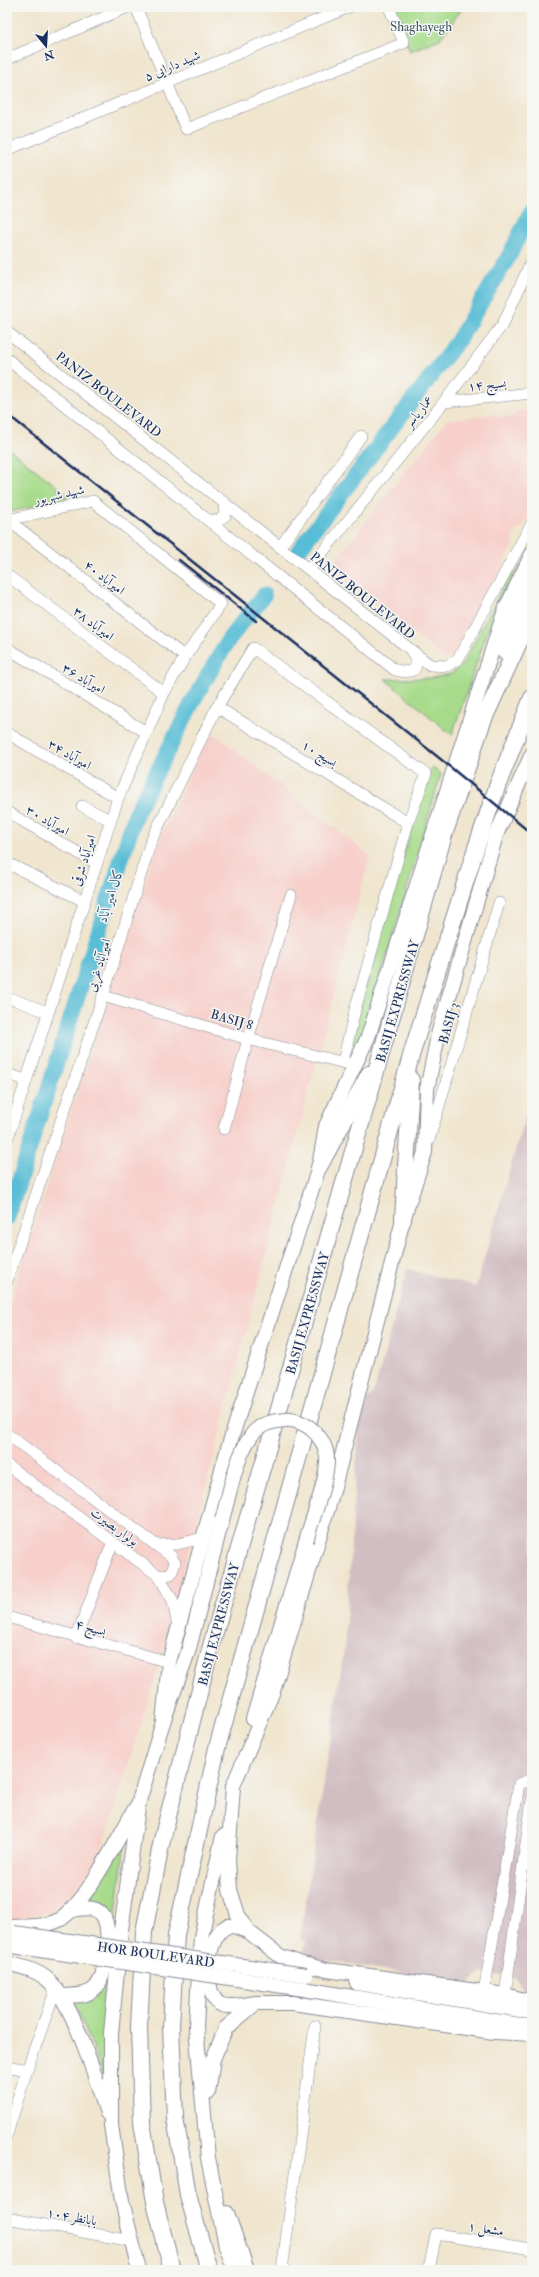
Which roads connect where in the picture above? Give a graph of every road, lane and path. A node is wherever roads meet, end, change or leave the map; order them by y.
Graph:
1 (128, 7) edge
2 (136, 7) edge
3 (349, 7) edge
4 (389, 7) edge
5 (7, 59) edge
6 (167, 82) junction
7 (7, 150) edge
8 (532, 260) edge
9 (7, 332) edge
10 (7, 359) edge
11 (532, 393) edge
12 (444, 402) junction
13 (361, 436) dead end
14 (224, 502) junction
15 (7, 520) edge
16 (209, 520) junction
17 (532, 523) edge
18 (280, 547) junction
19 (532, 554) edge
20 (309, 569) junction
21 (532, 574) edge
22 (7, 575) edge
23 (221, 604) joint
24 (532, 614) edge
25 (7, 648) edge
26 (412, 653) junction
27 (185, 657) junction
28 (164, 693) junction
29 (532, 698) edge
30 (217, 707) junction
31 (532, 713) edge
32 (483, 721) junction
33 (146, 732) junction
34 (7, 733) edge
35 (517, 734) junction
36 (532, 754) edge
37 (118, 798) junction
38 (82, 806) dead end
39 (7, 812) edge
40 (110, 820) junction
41 (408, 823) junction
42 (7, 863) edge
43 (96, 863) junction
44 (292, 895) dead end
45 (84, 901) junction
46 (499, 903) dead end
47 (103, 996) junction
48 (7, 997) edge
49 (47, 1012) junction
50 (248, 1038) junction
51 (385, 1044) junction
52 (413, 1049) junction
53 (348, 1063) junction
54 (7, 1074) edge
55 (26, 1080) junction
56 (11, 1115) edge
57 (224, 1129) dead end
58 (7, 1140) edge
59 (425, 1152) junction
60 (319, 1167) junction
61 (403, 1220) junction
62 (7, 1281) edge
63 (7, 1434) edge
64 (7, 1465) edge
65 (203, 1538) junction
66 (113, 1542) junction
67 (156, 1546) junction
68 (159, 1576) junction
69 (7, 1617) edge
70 (178, 1629) junction
71 (76, 1638) junction
72 (169, 1662) junction
73 (163, 1722) junction
74 (532, 1779) edge
75 (233, 1786) junction
76 (532, 1800) edge
77 (139, 1801) junction
78 (70, 1911) junction
79 (249, 1932) junction
80 (10, 1937) edge
81 (7, 1963) edge
82 (58, 1992) junction
83 (484, 1992) junction
84 (505, 1995) junction
85 (532, 2002) edge
86 (256, 2003) junction
87 (532, 2012) edge
88 (315, 2026) dead end
89 (532, 2026) edge
90 (532, 2034) edge
91 (7, 2066) edge
92 (27, 2070) junction
93 (205, 2115) junction
94 (111, 2126) junction
95 (7, 2134) edge
96 (208, 2158) junction
97 (7, 2218) edge
98 (132, 2241) junction
99 (532, 2249) edge
100 (139, 2270) edge
101 (143, 2270) edge
102 (172, 2270) edge
103 (209, 2270) edge
104 (235, 2270) edge
105 (247, 2270) edge
106 (282, 2270) edge
107 (429, 2270) edge

1 - 5 street
2 - 6 street
3 - 6 street, شهید دارایی ۵
4 - 6 street
6 - 7 street, شهید دارایی ۵
8 - 12 street, عمار یاسر
9 - 14 street, PANIZ BOULEVARD
10 - 16 street, PANIZ BOULEVARD
11 - 12 street, بسیج ۱۴
12 - 20 street, عمار یاسر
13 - 18 street
14 - 16 street
14 - 18 street, PANIZ BOULEVARD
15 - 23 street, شهید شهریور
15 - 27 street, امیرآباد ۴۰
16 - 26 street, PANIZ BOULEVARD
17 - 26 street
18 - 20 street, PANIZ BOULEVARD
19 - 53 main road
20 - 26 street, PANIZ BOULEVARD
21 - 32 highway
22 - 28 street, امیرآباد ۳۸
23 - 27 street, امیرآباد شرقی
24 - 32 highway, BASIJ EXPRESSWAY
25 - 33 street, امیرآباد ۳۶
27 - 28 street, امیرآباد شرقی
28 - 33 street, امیرآباد شرقی
29 - 35 highway
30 - 41 street, بسیج ۱۰
30 - 41 street, امیرآباد غربی
30 - 47 street, امیرآباد غربی
31 - 35 highway
32 - 51 highway, BASIJ EXPRESSWAY
33 - 37 street, امیرآباد شرقی
34 - 37 street, امیرآباد ۳۴
35 - 52 highway
36 - 59 main road
37 - 40 street, امیرآباد شرقی
38 - 40 street
39 - 43 street, امیرآباد ۳۰
40 - 43 street, امیرآباد شرقی
41 - 53 street
42 - 45 street
43 - 45 street, امیرآباد شرقی
44 - 50 street
45 - 49 street, امیرآباد شرقی
46 - 59 street, BASIJ 3
47 - 50 street, BASIJ 8
47 - 62 street, امیرآباد غربی
48 - 49 street
49 - 55 street, امیرآباد شرقی
50 - 53 street, BASIJ 8
50 - 57 street
51 - 60 highway
51 - 102 highway, BASIJ EXPRESSWAY
52 - 61 highway
52 - 103 highway
53 - 60 main road
54 - 55 street
55 - 56 street, امیرآباد شرقی
56 - 58 street, امیرآباد شرقی
59 - 61 main road
60 - 65 main road
61 - 75 main road
63 - 67 street, بولوار بصیرت
64 - 66 street, بولوار بصیرت
65 - 67 street, بولوار بصیرت
65 - 70 main road
66 - 68 street, بولوار بصیرت
66 - 71 street
67 - 68 street
68 - 70 street, بولوار بصیرت
69 - 71 street, بسیج ۴
70 - 72 main road
71 - 72 street, بسیج ۴
72 - 73 main road
73 - 75 main road, bridge
73 - 77 main road
74 - 83 street
75 - 79 main road
75 - 93 main road
76 - 84 street
77 - 78 main road
77 - 94 main road
78 - 80 main road
78 - 82 main road
79 - 83 main road
79 - 86 main road
80 - 87 main road, HOR BOULEVARD, bridge
80 - 89 main road, HOR BOULEVARD, bridge
81 - 82 main road
82 - 92 street
82 - 94 main road
83 - 84 main road
84 - 85 main road
86 - 90 main road
86 - 93 main road
88 - 106 street
91 - 92 street
92 - 95 street
93 - 96 main road
94 - 98 main road
96 - 104 main road
96 - 105 main road
97 - 98 street, بابانظر ۱۰۴
98 - 100 main road
98 - 101 main road
99 - 107 street, مشعل ۱

